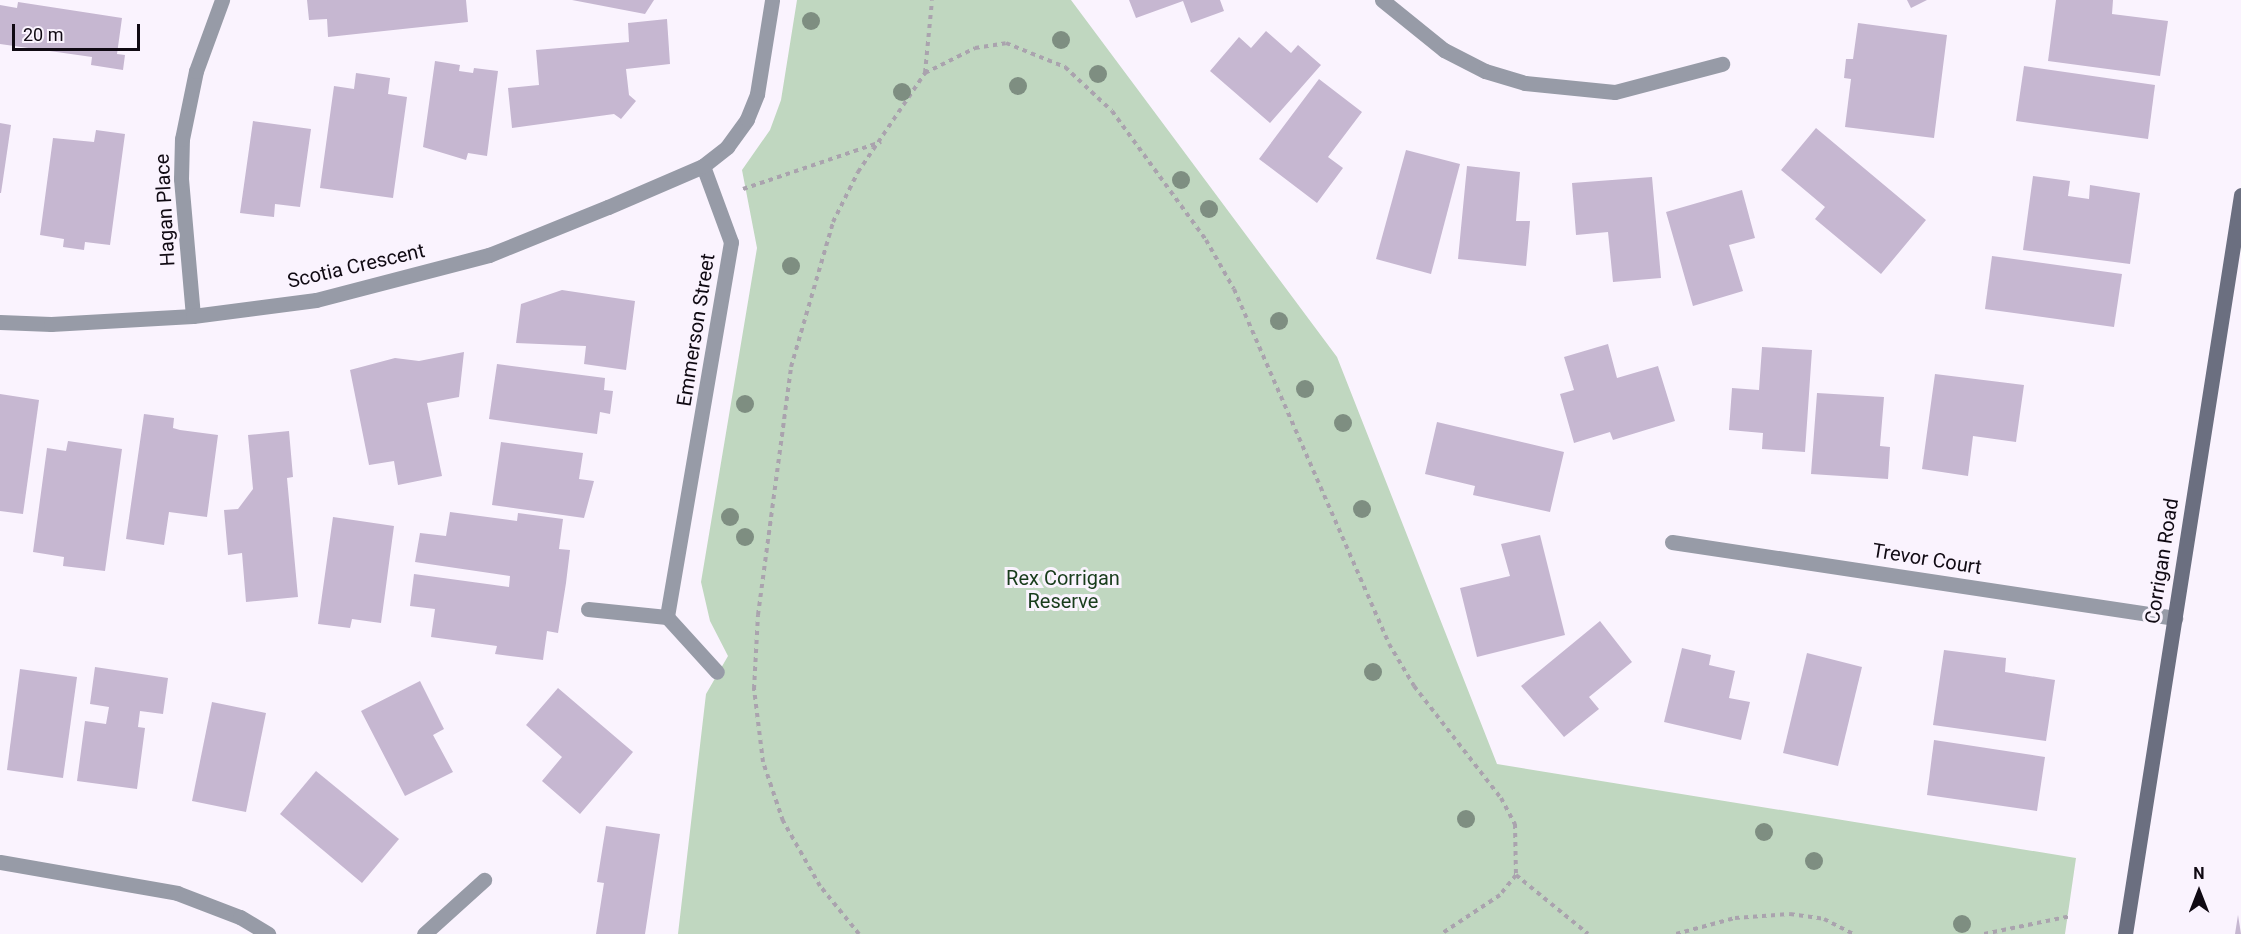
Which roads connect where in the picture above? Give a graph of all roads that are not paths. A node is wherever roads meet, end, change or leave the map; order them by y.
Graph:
1 (222, 0) edge
2 (772, 0) edge
3 (1382, 0) edge
4 (1722, 64) dead end
5 (703, 166) junction
6 (2241, 195) edge
7 (193, 316) junction
8 (0, 322) edge
9 (1672, 542) dead end
10 (588, 609) dead end
11 (667, 617) junction
12 (2175, 618) junction
13 (717, 672) dead end
14 (0, 862) edge
15 (484, 880) dead end
16 (268, 934) edge
17 (424, 934) edge
18 (2125, 934) edge

1 - 7 street, Hagan Place
2 - 5 street
3 - 4 street
5 - 7 street, Scotia Crescent
5 - 11 street, Emmerson Street
6 - 12 main road, Corrigan Road
7 - 8 street, Scotia Crescent
9 - 12 street, Trevor Court
10 - 11 street
11 - 13 street
12 - 18 main road, Corrigan Road
14 - 16 street
15 - 17 street

